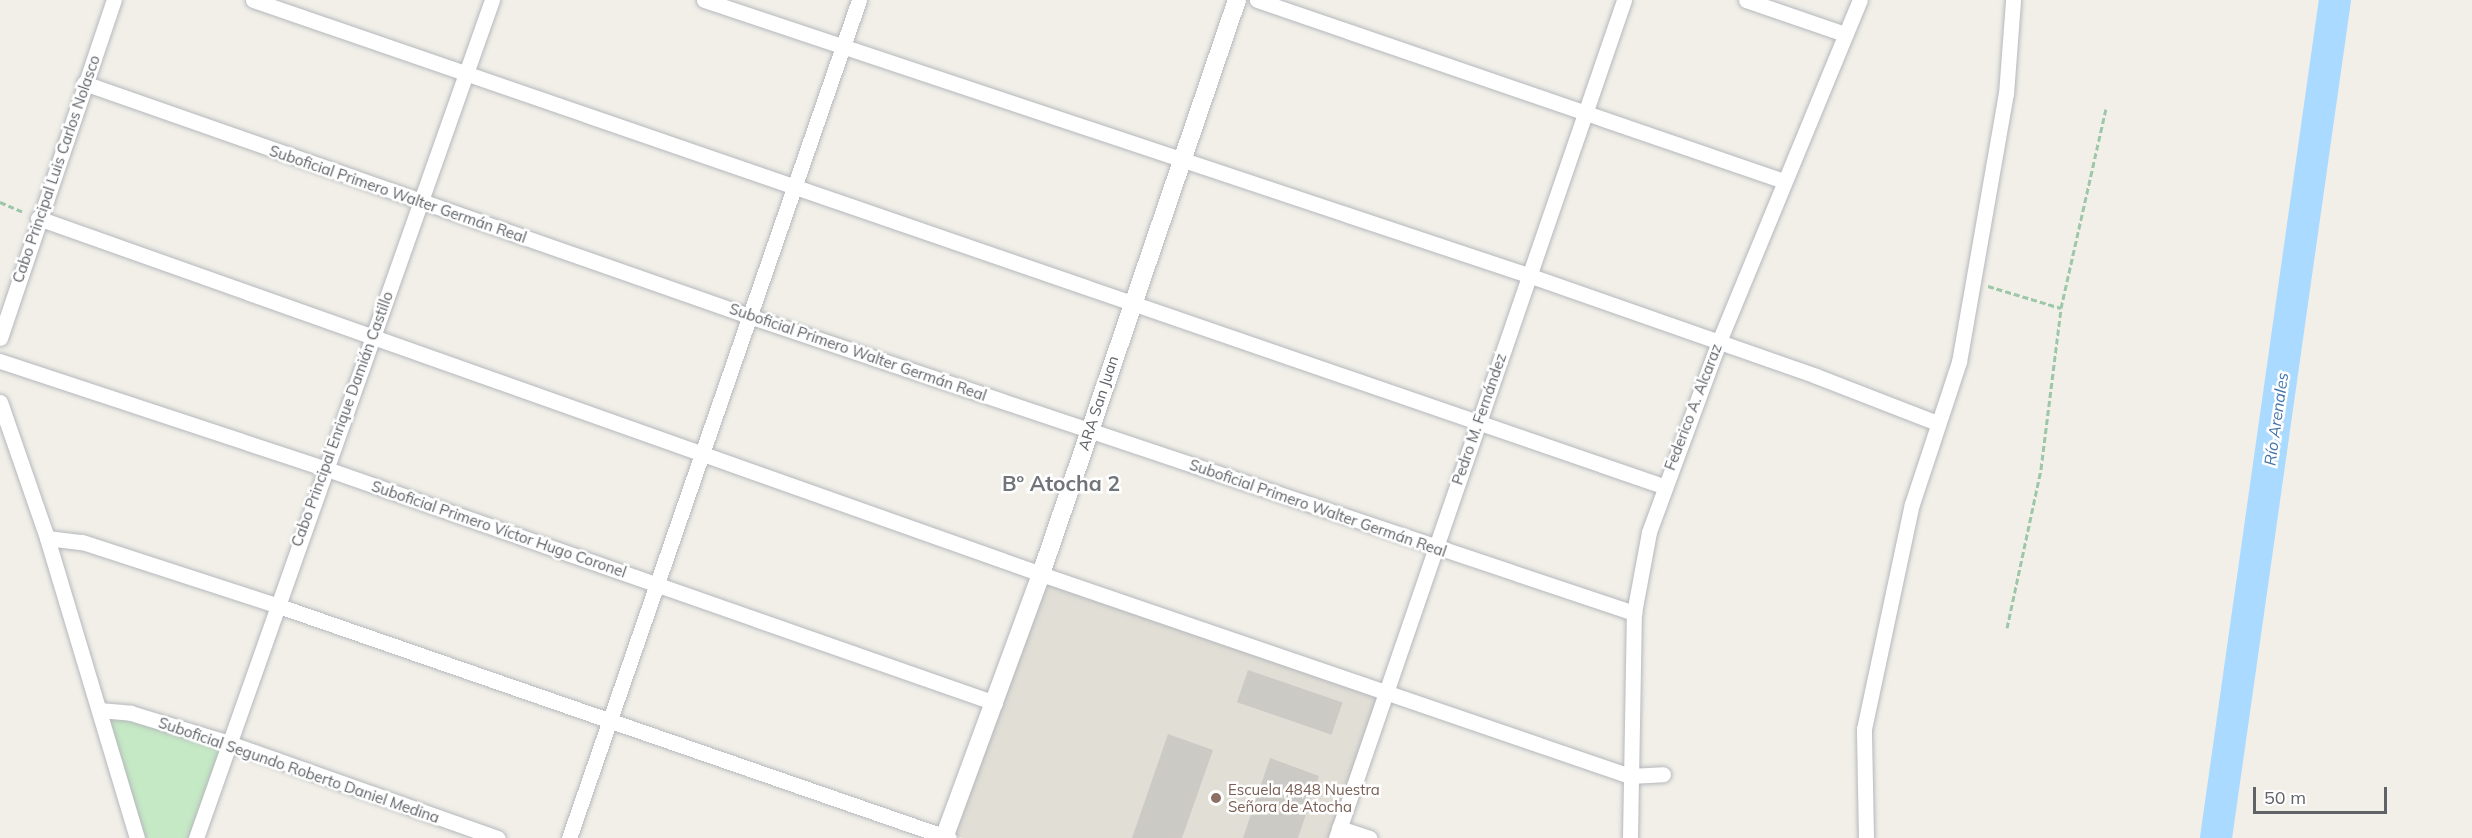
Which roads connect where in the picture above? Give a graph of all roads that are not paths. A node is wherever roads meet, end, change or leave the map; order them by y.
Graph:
1 (114, 0) edge
2 (253, 0) edge
3 (492, 0) edge
4 (704, 0) edge
5 (859, 0) edge
6 (1237, 0) edge
7 (1257, 0) edge
8 (1624, 0) edge
9 (1746, 0) edge
10 (1860, 0) edge
11 (2013, 0) edge
12 (1845, 34) junction
13 (842, 48) junction
14 (466, 74) junction
15 (84, 83) junction
16 (1585, 113) junction
17 (1181, 158) junction
18 (1784, 181) junction
19 (795, 185) junction
20 (420, 202) junction
21 (38, 218) junction
22 (1528, 275) junction
23 (1131, 304) junction
24 (749, 316) junction
25 (372, 336) junction
26 (0, 338) edge
27 (1718, 344) junction
28 (0, 361) edge
29 (0, 402) edge
30 (1479, 421) junction
31 (1937, 423) junction
32 (1089, 430) junction
33 (700, 452) junction
34 (324, 468) junction
35 (1663, 486) junction
36 (47, 538) junction
37 (1435, 547) junction
38 (1041, 574) junction
39 (654, 582) junction
40 (276, 605) junction
41 (1634, 613) junction
42 (1387, 690) junction
43 (995, 704) junction
44 (99, 710) junction
45 (608, 720) junction
46 (229, 743) junction
47 (1663, 774) dead end
48 (1630, 776) junction
49 (1337, 833) edge
50 (137, 838) edge
51 (196, 838) edge
52 (498, 838) edge
53 (568, 838) edge
54 (946, 838) edge
55 (1368, 838) edge
56 (1630, 838) edge
57 (1866, 838) edge

1 - 15 street, Cabo Principal Luis Carlos Nolasco
2 - 14 street
3 - 14 street, Cabo Principal Enrique Damián Castillo
4 - 13 street
5 - 13 street
6 - 17 street, ARA San Juan
7 - 16 street
8 - 16 street, Pedro M. Fernández
9 - 12 street
10 - 12 street, Federico A. Alcaraz
11 - 31 street
12 - 18 street, Federico A. Alcaraz
13 - 17 street
13 - 19 street
14 - 19 street
14 - 20 street, Cabo Principal Enrique Damián Castillo
15 - 20 street, Suboficial Primero Walter Germán Real
15 - 21 street, Cabo Principal Luis Carlos Nolasco
16 - 18 street
16 - 22 street, Pedro M. Fernández
17 - 22 street
17 - 23 street, ARA San Juan
18 - 27 street, Federico A. Alcaraz
19 - 23 street
19 - 24 street
20 - 24 street, Suboficial Primero Walter Germán Real
20 - 25 street, Cabo Principal Enrique Damián Castillo
21 - 25 street
21 - 26 street, Cabo Principal Luis Carlos Nolasco
22 - 27 street
22 - 30 street, Pedro M. Fernández
23 - 30 street
23 - 32 street, ARA San Juan
24 - 32 street, Suboficial Primero Walter Germán Real
24 - 33 street
25 - 33 street
25 - 34 street, Cabo Principal Enrique Damián Castillo
27 - 31 street
27 - 35 street, Federico A. Alcaraz
28 - 34 street, Suboficial Primero Víctor Hugo Coronel
29 - 36 street
30 - 35 street
30 - 37 street, Pedro M. Fernández
31 - 57 street
32 - 37 street, Suboficial Primero Walter Germán Real
32 - 38 street, ARA San Juan
33 - 38 street
33 - 39 street
34 - 39 street, Suboficial Primero Víctor Hugo Coronel
34 - 40 street, Cabo Principal Enrique Damián Castillo
35 - 41 street, Federico A. Alcaraz
36 - 40 street
36 - 44 street
37 - 41 street, Suboficial Primero Walter Germán Real
37 - 42 street, Pedro M. Fernández
38 - 42 street
38 - 43 street, ARA San Juan
39 - 43 street, Suboficial Primero Víctor Hugo Coronel
39 - 45 street
40 - 45 street
40 - 46 street, Cabo Principal Enrique Damián Castillo
41 - 48 street, Federico A. Alcaraz
42 - 48 street
42 - 49 street, Pedro M. Fernández
43 - 54 street, ARA San Juan
44 - 46 street, Suboficial Segundo Roberto Daniel Medina
44 - 50 street
45 - 53 street
45 - 54 street
46 - 51 street, Cabo Principal Enrique Damián Castillo
46 - 52 street, Suboficial Segundo Roberto Daniel Medina
47 - 48 street
48 - 56 street, Federico A. Alcaraz
49 - 55 street

